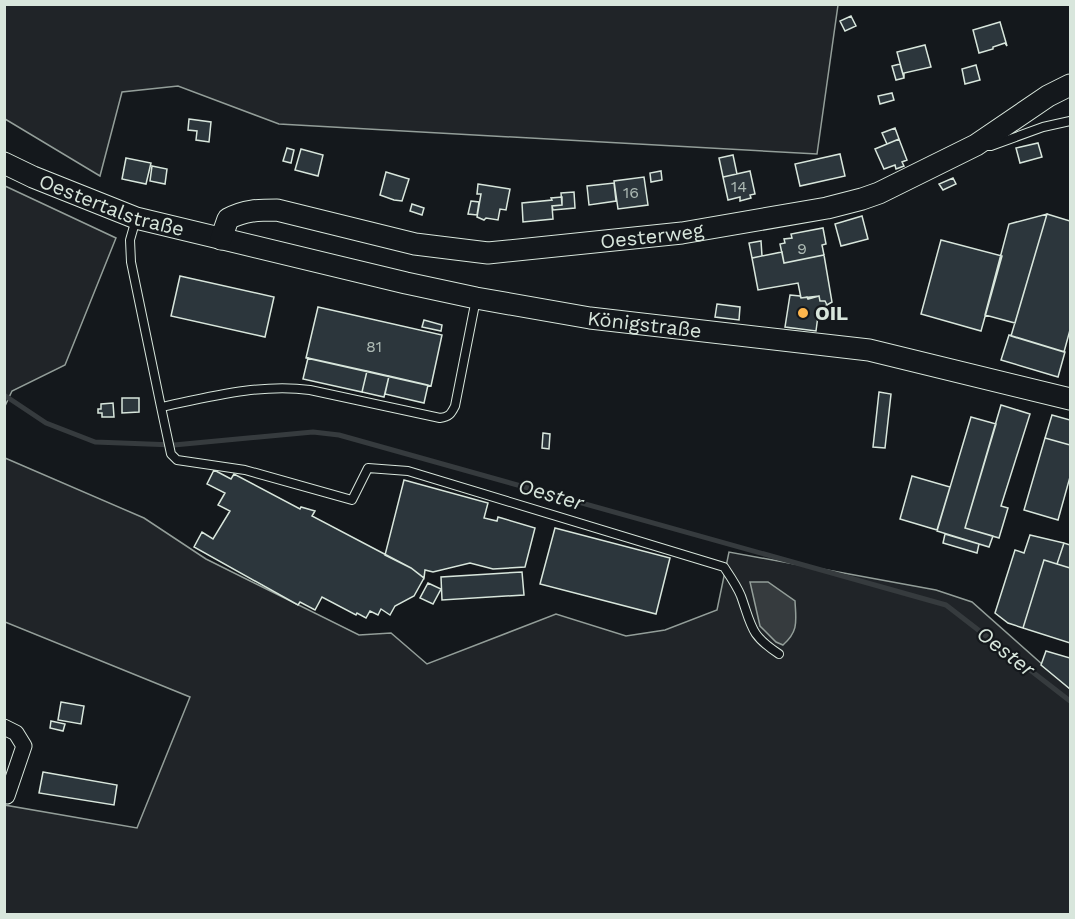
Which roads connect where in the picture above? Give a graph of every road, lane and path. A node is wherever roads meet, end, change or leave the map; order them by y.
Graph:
1 (1071, 85) edge
2 (1071, 122) edge
3 (976, 145) junction
4 (4, 163) edge
5 (136, 218) junction
6 (221, 239) junction
7 (476, 298) junction
8 (1071, 399) edge
9 (161, 406) junction
10 (779, 654) dead end
11 (4, 727) edge
12 (7, 796) dead end

1 - 3 main road, Oesterweg
2 - 3 lane
3 - 6 main road, Oesterweg
4 - 5 main road, Oestertalstraße
5 - 6 main road, Oestertalstraße
5 - 9 lane
6 - 7 main road, Königstraße
7 - 8 main road, Königstraße
7 - 9 lane
9 - 10 lane
11 - 12 street

